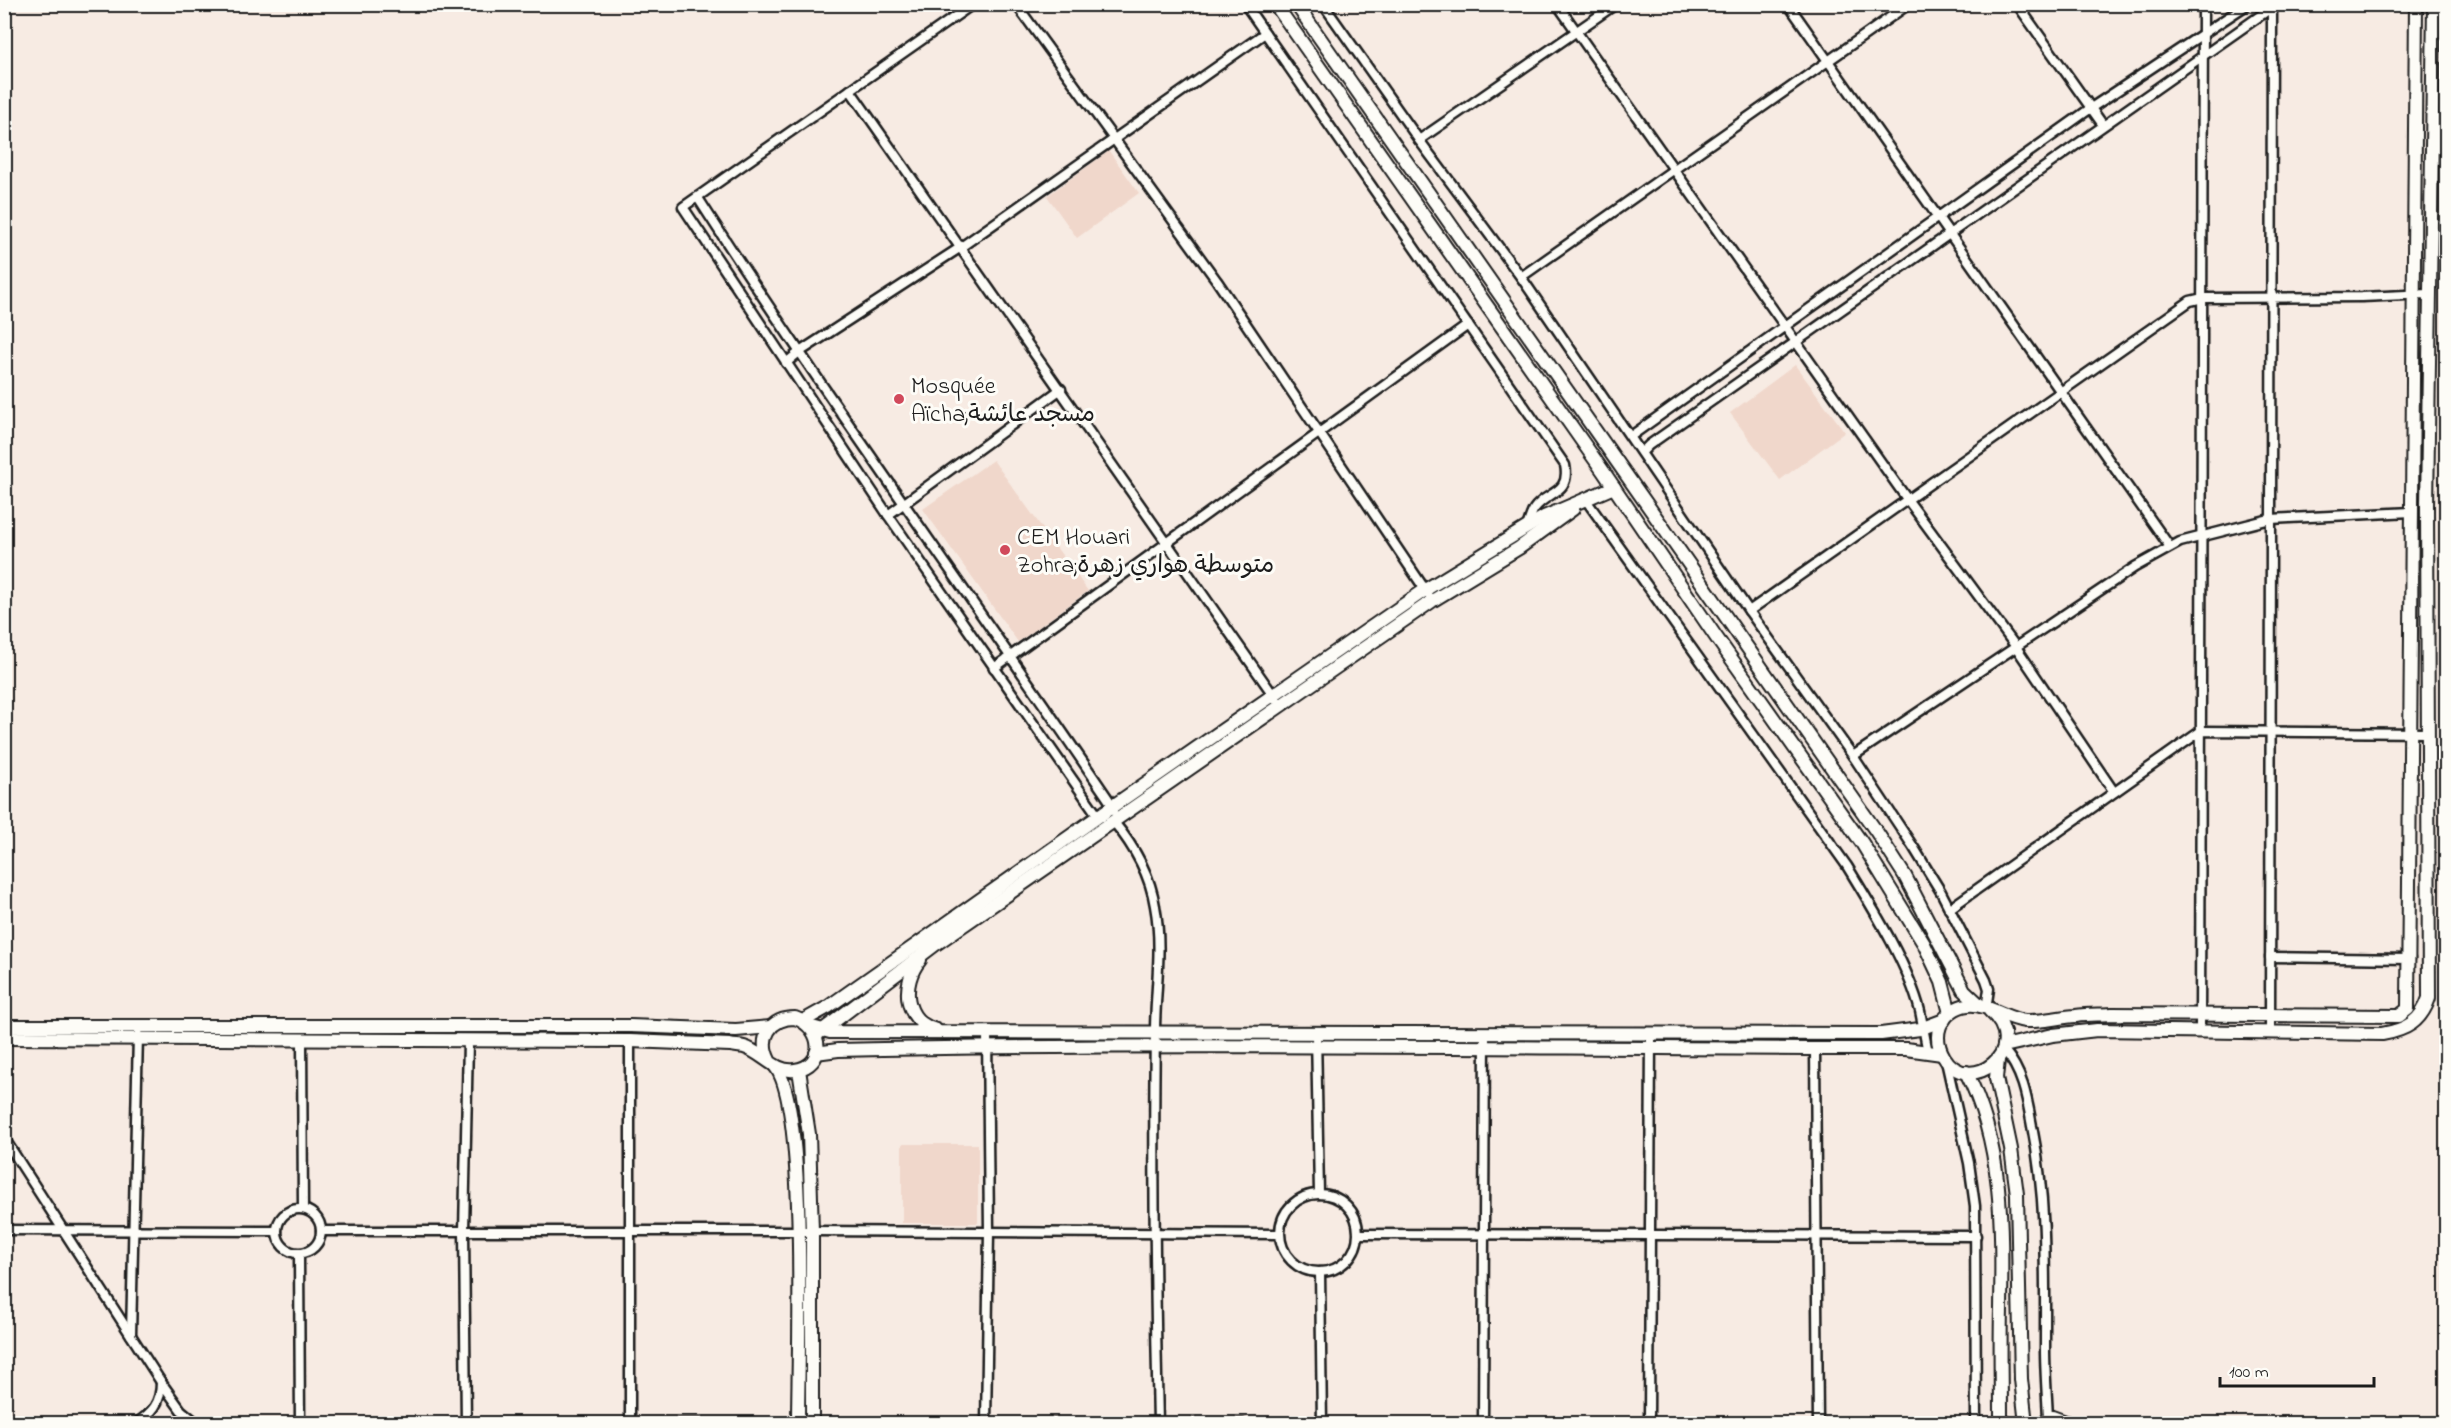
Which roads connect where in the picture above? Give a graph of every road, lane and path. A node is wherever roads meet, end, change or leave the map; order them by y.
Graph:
1 (973, 4) edge
2 (1016, 4) edge
3 (1245, 4) edge
4 (1275, 4) edge
5 (1296, 4) edge
6 (1323, 4) edge
7 (1557, 4) edge
8 (1616, 4) edge
9 (1788, 4) edge
10 (1909, 4) edge
11 (2017, 4) edge
12 (2203, 4) edge
13 (2248, 4) edge
14 (2416, 4) edge
15 (2433, 4) edge
16 (2274, 6) edge
17 (1577, 32) junction
18 (1265, 33) junction
19 (2203, 33) junction
20 (2203, 57) junction
21 (1828, 61) junction
22 (850, 90) junction
23 (2091, 108) junction
24 (2103, 125) junction
25 (1115, 139) junction
26 (1419, 140) junction
27 (1674, 170) junction
28 (698, 198) junction
29 (1937, 216) junction
30 (1949, 233) junction
31 (961, 247) junction
32 (1521, 277) junction
33 (2428, 294) junction
34 (2412, 295) junction
35 (2271, 297) junction
36 (2202, 298) junction
37 (1468, 326) junction
38 (1785, 326) junction
39 (1796, 341) junction
40 (798, 353) junction
41 (786, 363) junction
42 (1060, 389) junction
43 (2061, 391) junction
44 (1319, 434) junction
45 (1631, 436) junction
46 (1642, 452) junction
47 (1614, 487) junction
48 (1586, 500) junction
49 (1907, 500) junction
50 (904, 502) junction
51 (2412, 512) junction
52 (888, 515) junction
53 (2270, 519) junction
54 (1527, 527) junction
55 (2202, 535) junction
56 (1167, 543) junction
57 (2170, 548) junction
58 (1425, 590) junction
59 (1432, 601) junction
60 (1749, 611) junction
61 (2016, 647) junction
62 (1011, 656) junction
63 (994, 668) junction
64 (1273, 695) junction
65 (1281, 706) junction
66 (2201, 731) junction
67 (2270, 731) junction
68 (2410, 733) junction
69 (2428, 734) junction
70 (1853, 756) junction
71 (2114, 792) junction
72 (1113, 806) junction
73 (1098, 816) junction
74 (1113, 821) junction
75 (1950, 909) junction
76 (936, 944) junction
77 (2270, 957) junction
78 (2410, 959) junction
79 (1986, 1008) junction
80 (2200, 1014) junction
81 (2270, 1015) junction
82 (1947, 1016) junction
83 (4, 1026) edge
84 (137, 1026) junction
85 (771, 1027) junction
86 (1923, 1027) junction
87 (813, 1029) junction
88 (946, 1032) junction
89 (987, 1032) junction
90 (2200, 1032) junction
91 (1155, 1033) junction
92 (1316, 1033) junction
93 (1485, 1033) junction
94 (2270, 1033) junction
95 (1651, 1034) junction
96 (4, 1038) edge
97 (138, 1039) junction
98 (302, 1040) junction
99 (468, 1041) junction
100 (630, 1041) junction
101 (987, 1047) junction
102 (1156, 1047) junction
103 (1318, 1047) junction
104 (1486, 1048) junction
105 (1651, 1048) junction
106 (1815, 1049) junction
107 (1928, 1052) junction
108 (2002, 1052) junction
109 (816, 1053) junction
110 (1944, 1057) junction
111 (772, 1063) junction
112 (799, 1070) junction
113 (1966, 1072) junction
114 (4, 1138) edge
115 (1319, 1194) junction
116 (303, 1209) junction
117 (4, 1230) edge
118 (63, 1230) junction
119 (133, 1230) junction
120 (276, 1231) junction
121 (321, 1231) junction
122 (464, 1231) junction
123 (630, 1231) junction
124 (798, 1231) junction
125 (812, 1231) junction
126 (989, 1233) junction
127 (1154, 1233) junction
128 (1279, 1234) junction
129 (1359, 1234) junction
130 (1816, 1234) junction
131 (1485, 1235) junction
132 (1650, 1235) junction
133 (1976, 1236) junction
134 (299, 1254) junction
135 (1320, 1272) junction
136 (131, 1335) junction
137 (162, 1382) junction
138 (2044, 1421) edge
139 (798, 1422) edge
140 (812, 1422) junction
141 (4, 1423) edge
142 (630, 1423) edge
143 (986, 1423) edge
144 (1158, 1423) edge
145 (30, 1424) edge
146 (135, 1424) edge
147 (198, 1424) edge
148 (300, 1424) edge
149 (447, 1424) edge
150 (466, 1424) edge
151 (1243, 1424) edge
152 (1322, 1424) edge
153 (1483, 1424) edge
154 (1649, 1424) edge
155 (1818, 1424) edge
156 (1976, 1424) edge
157 (1999, 1424) edge
158 (2026, 1424) edge
159 (2071, 1424) edge

1 - 22 street
2 - 25 street
3 - 18 street
4 - 47 street
5 - 79 street
6 - 26 street
7 - 17 street
8 - 17 street
9 - 21 street
10 - 21 street
11 - 23 street
12 - 19 street
13 - 19 street
14 - 34 street
15 - 33 street
16 - 20 street
16 - 35 street
17 - 26 street
17 - 27 street
18 - 25 street
18 - 37 street
19 - 20 street
19 - 23 street
20 - 24 street
20 - 36 street
21 - 27 street
21 - 29 street
22 - 28 street
22 - 31 street
23 - 24 street
23 - 29 street
24 - 30 street
25 - 31 street
25 - 44 street
26 - 32 street
27 - 32 street
27 - 38 street
28 - 40 street
28 - 41 street
29 - 30 street
29 - 38 street
30 - 39 street
30 - 43 street
31 - 40 street
31 - 42 street
32 - 45 street
33 - 34 street
33 - 69 street
34 - 35 street
34 - 51 street
35 - 36 street
35 - 53 street
36 - 43 street
36 - 55 street
37 - 44 street
37 - 54 street
38 - 39 street
38 - 45 street
39 - 46 street
39 - 49 street
40 - 41 street
40 - 50 street
41 - 52 street
42 - 50 street
42 - 56 street
43 - 49 street
43 - 57 street
44 - 56 street
44 - 58 street
45 - 46 street
46 - 60 street
47 - 48 street
47 - 82 street
48 - 54 street
48 - 59 street
48 - 86 street
49 - 60 street
49 - 61 street
50 - 52 street
50 - 62 street
51 - 53 street
51 - 68 street
52 - 63 street
53 - 55 street
53 - 67 street
54 - 58 street
55 - 57 street
55 - 66 street
56 - 62 street
56 - 64 street
57 - 61 street
58 - 59 street
58 - 64 street
59 - 65 street
60 - 70 street
61 - 70 street
61 - 71 street
62 - 63 street
62 - 72 street
63 - 73 street
64 - 65 street
64 - 72 street
65 - 74 street
66 - 67 street
66 - 71 street
66 - 80 street
67 - 68 street
67 - 77 street
68 - 69 street
68 - 78 street
69 - 94 street
70 - 75 street
71 - 75 street
72 - 73 street
72 - 74 street
73 - 74 street
73 - 87 street
74 - 76 street
74 - 91 street
75 - 79 street
76 - 87 street
76 - 88 street
77 - 78 street
77 - 81 street
78 - 81 street
79 - 80 street
79 - 82 street
79 - 108 street
80 - 81 street
80 - 90 street
81 - 94 street
82 - 86 street
82 - 110 street
83 - 84 street
84 - 85 street
84 - 97 street
85 - 87 street
85 - 111 street
86 - 95 street
86 - 107 street
87 - 88 street
87 - 109 street
88 - 89 street
89 - 91 street
89 - 101 street
90 - 94 street
90 - 108 street
91 - 92 street
91 - 102 street
92 - 93 street
92 - 103 street
93 - 95 street
93 - 104 street
95 - 105 street
96 - 97 street
97 - 98 street
97 - 119 street
98 - 99 street
98 - 116 street
99 - 100 street
99 - 122 street
100 - 111 street
100 - 123 street
101 - 102 street
101 - 109 street
101 - 126 street
102 - 103 street
102 - 127 street
103 - 104 street
103 - 115 street
104 - 105 street
104 - 131 street
105 - 106 street
105 - 132 street
106 - 107 street
106 - 130 street
107 - 110 street
108 - 113 street
108 - 138 street
108 - 158 street
109 - 112 street
110 - 113 street
110 - 133 street
111 - 112 street
111 - 124 street
112 - 125 street
113 - 157 street
114 - 118 street
115 - 128 street
115 - 129 street
116 - 120 street
116 - 121 street
117 - 118 street
118 - 119 street
118 - 136 street
119 - 120 street
119 - 136 street
120 - 134 street
121 - 122 street
121 - 134 street
122 - 123 street
122 - 150 street
123 - 124 street
123 - 142 street
124 - 125 street
124 - 139 street
125 - 126 street
125 - 140 street
126 - 127 street
126 - 143 street
127 - 128 street
127 - 144 street
128 - 135 street
129 - 131 street
129 - 135 street
130 - 132 street
130 - 133 street
130 - 155 street
131 - 132 street
131 - 153 street
132 - 154 street
133 - 156 street
134 - 148 street
135 - 152 street
136 - 137 street
137 - 146 street
137 - 147 street
138 - 159 street
139 - 140 street
139 - 142 street
140 - 143 street
141 - 145 street
142 - 150 street
143 - 144 street
144 - 151 street
149 - 150 street

